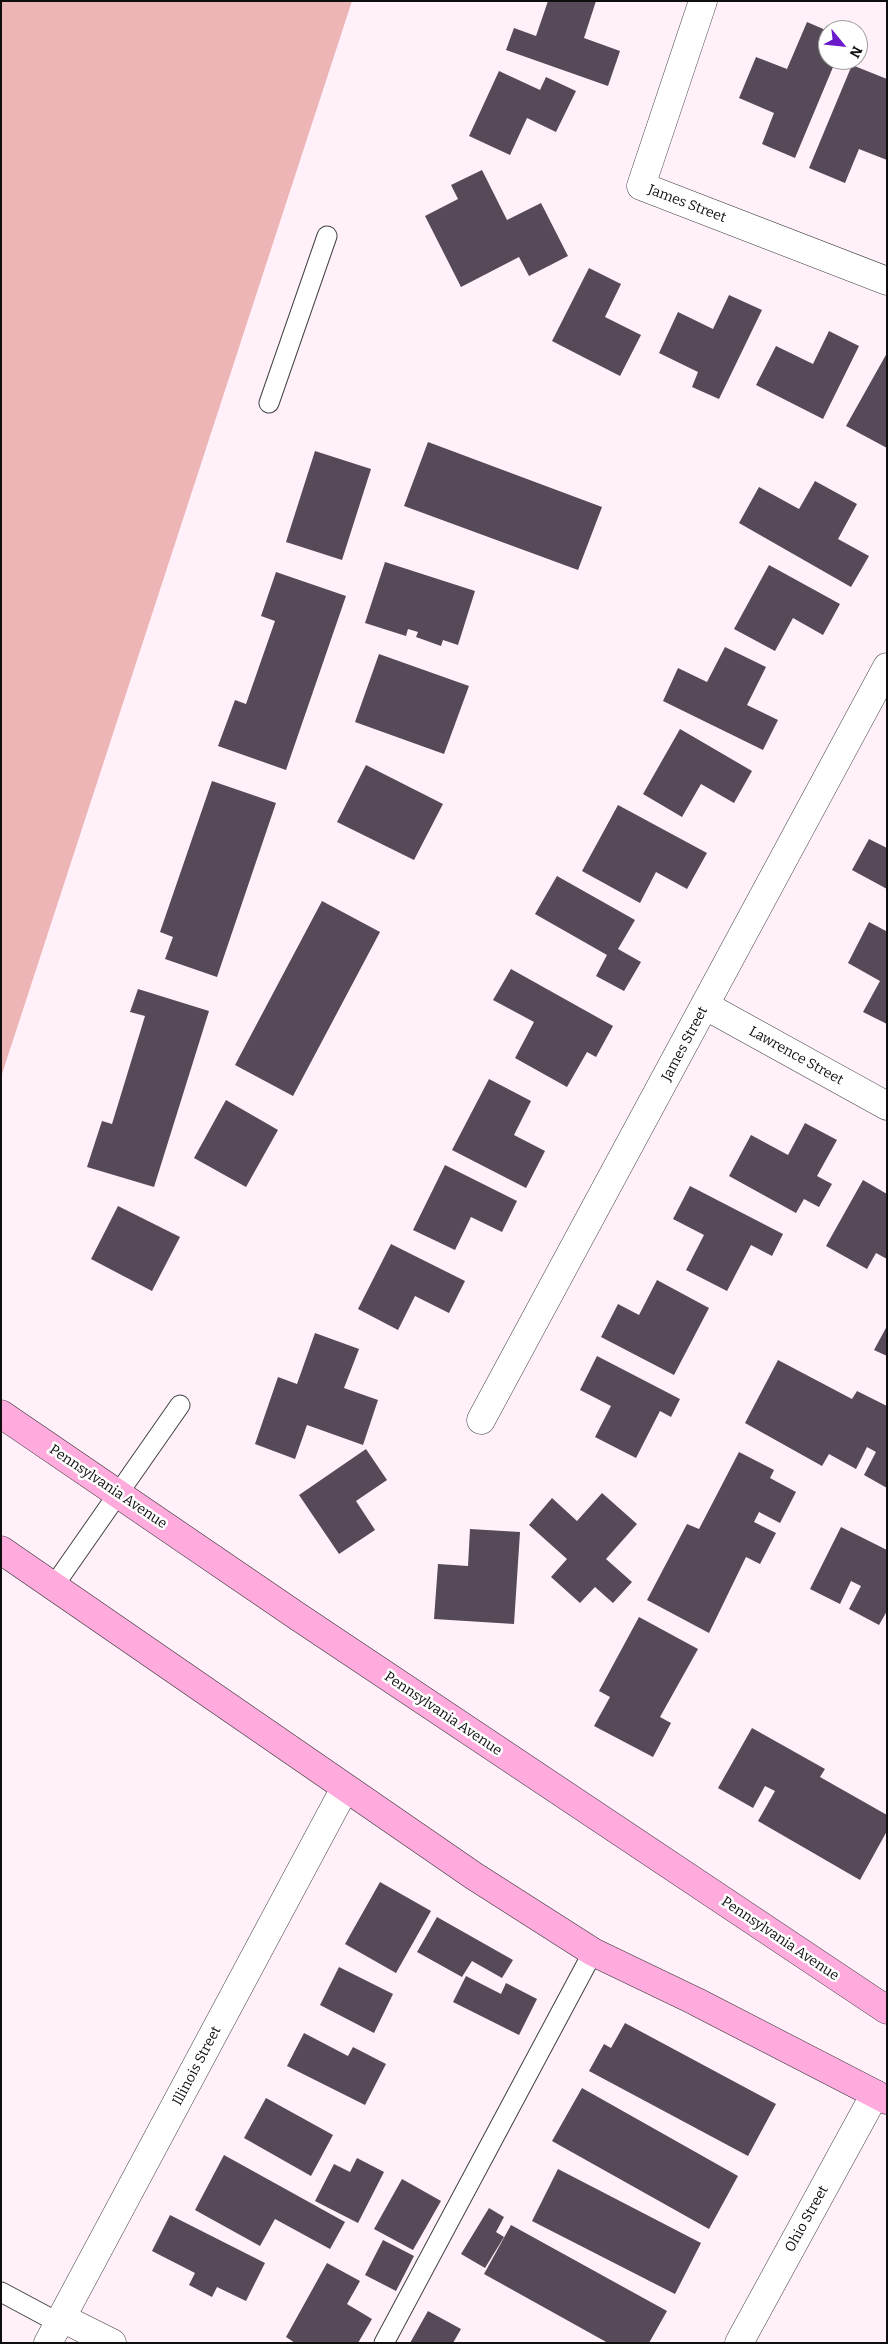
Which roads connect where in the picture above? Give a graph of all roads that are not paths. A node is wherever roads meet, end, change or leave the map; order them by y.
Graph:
1 (703, 1) edge
2 (327, 236) dead end
3 (887, 281) edge
4 (269, 403) dead end
5 (887, 666) edge
6 (706, 1006) junction
7 (887, 1106) edge
8 (180, 1405) dead end
9 (1, 1414) edge
10 (481, 1420) dead end
11 (118, 1494) junction
12 (1, 1550) edge
13 (53, 1586) junction
14 (345, 1788) junction
15 (593, 1952) junction
16 (887, 2010) edge
17 (881, 2097) edge
18 (1, 2292) edge
19 (57, 2328) edge
20 (112, 2343) edge
21 (384, 2343) edge
22 (739, 2343) edge

1 - 3 street, James Street
2 - 4 lane
5 - 6 street, James Street
6 - 7 street, Lawrence Street
6 - 10 street, James Street
8 - 11 lane
9 - 11 main road, Pennsylvania Avenue
11 - 13 lane
11 - 16 main road, Pennsylvania Avenue
12 - 13 main road
13 - 14 main road
14 - 15 main road
14 - 19 street, Illinois Street
15 - 17 main road
15 - 21 lane
17 - 22 street, Ohio Street
18 - 19 lane
19 - 20 street

